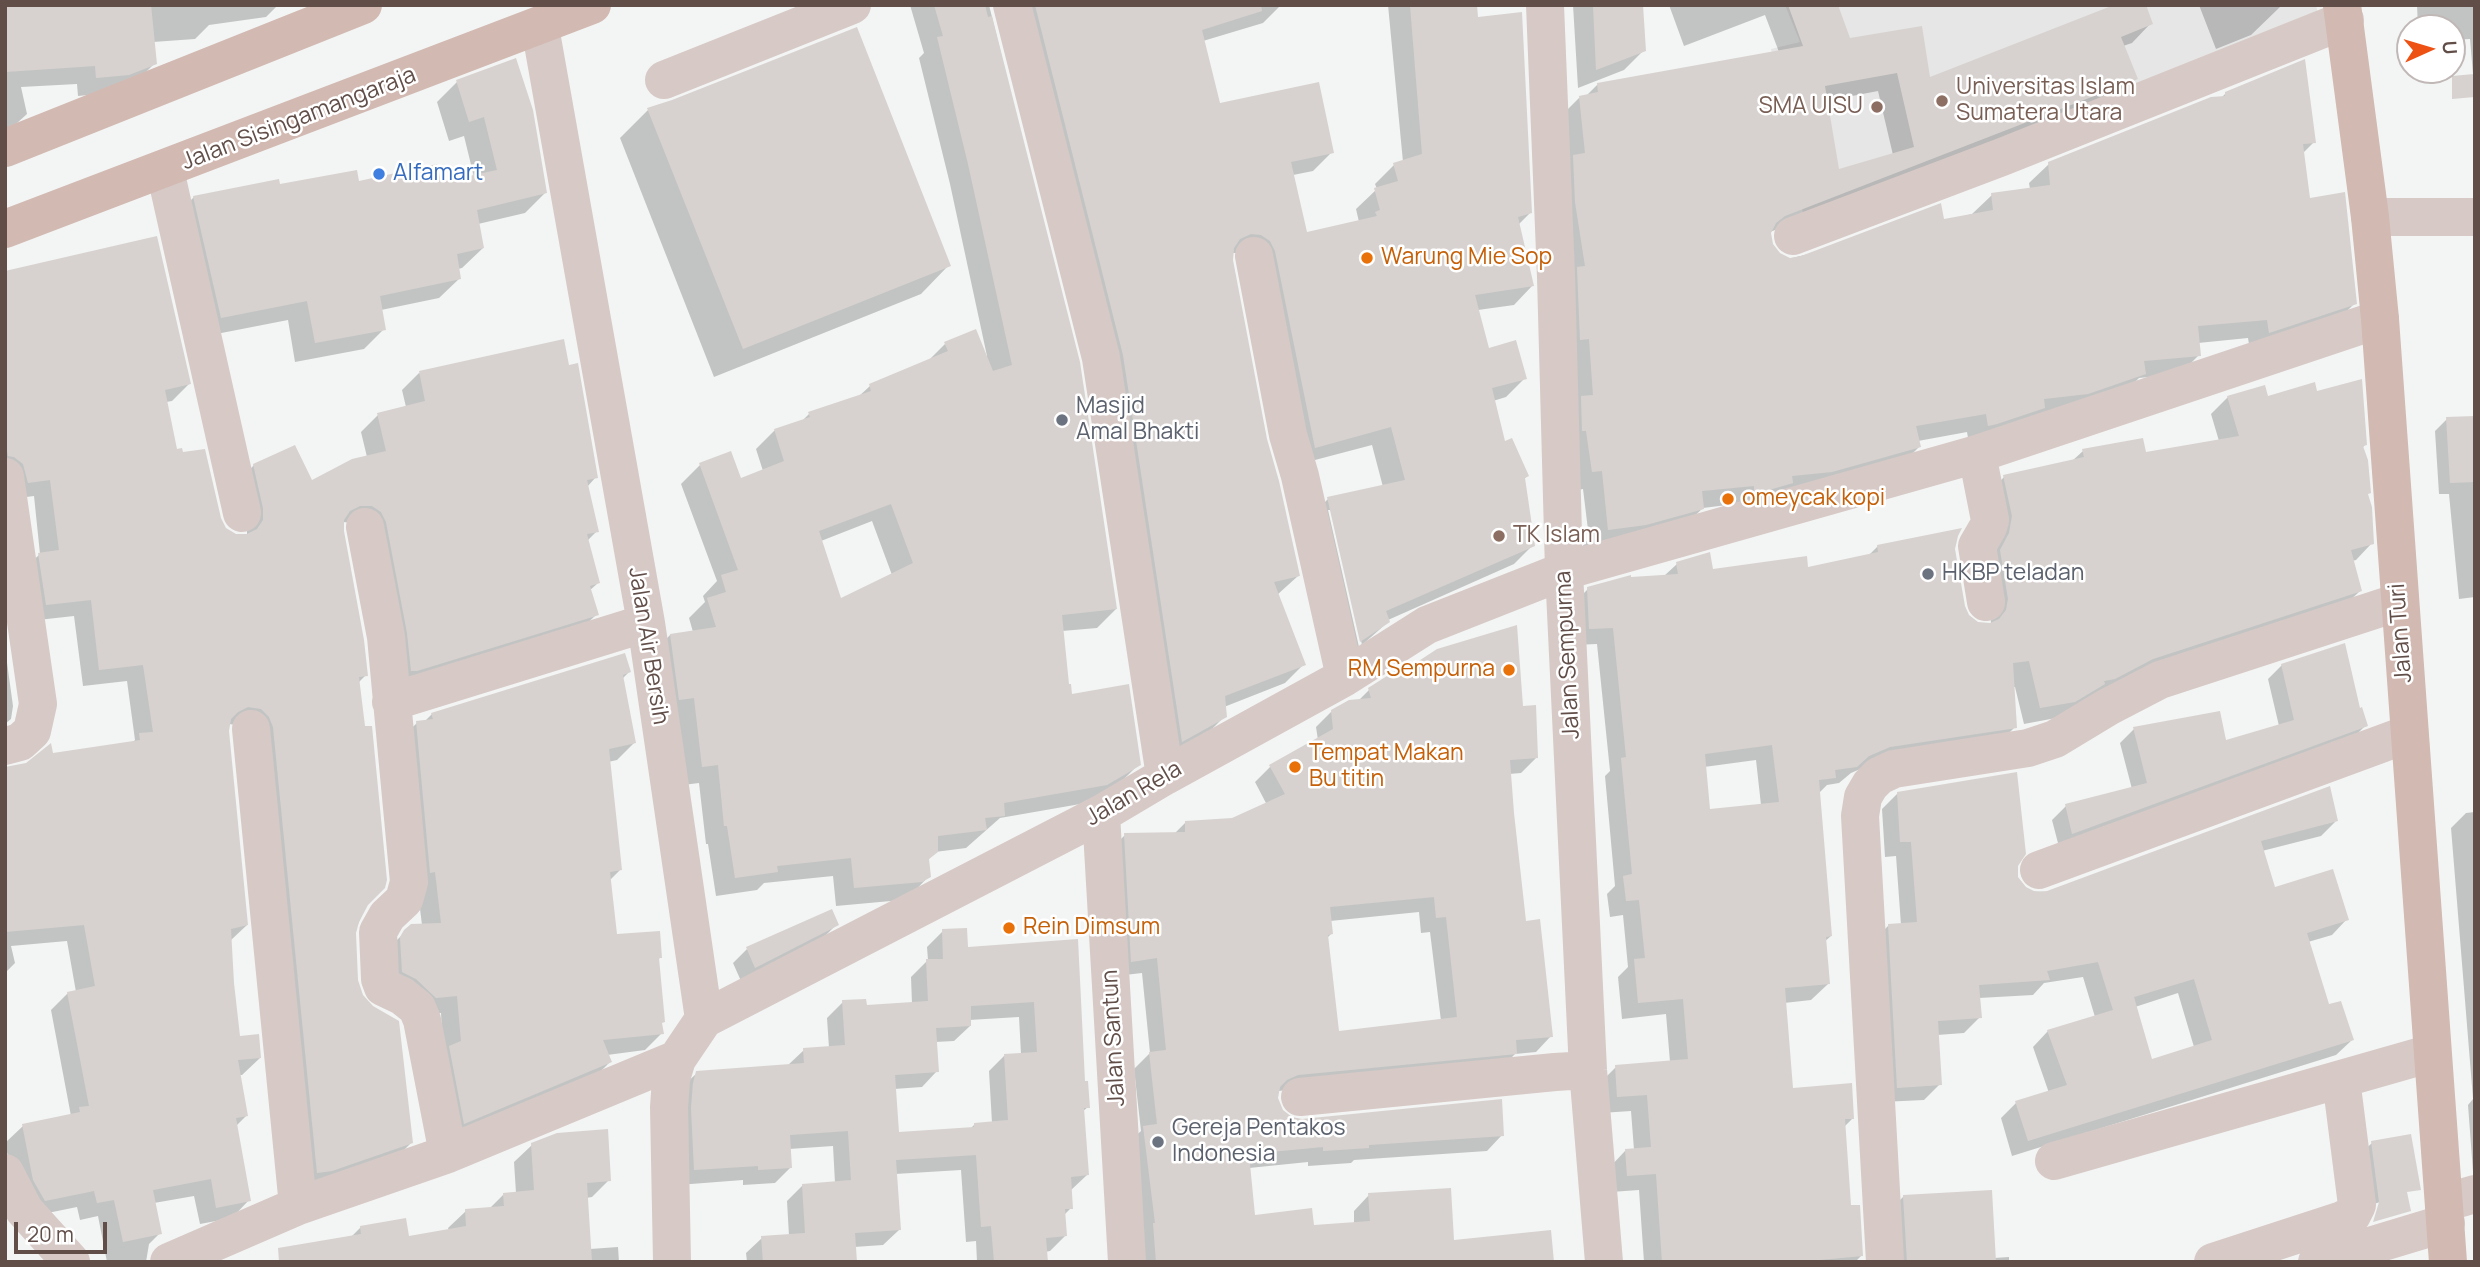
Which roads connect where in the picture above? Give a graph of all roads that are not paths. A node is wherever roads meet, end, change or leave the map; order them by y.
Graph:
1 (592, 5) edge
2 (852, 5) edge
3 (1012, 5) edge
4 (1545, 5) edge
5 (346, 9) edge
6 (2343, 13) edge
7 (540, 27) junction
8 (664, 79) dead end
9 (5, 148) edge
10 (165, 170) junction
11 (2475, 216) edge
12 (2370, 218) junction
13 (5, 229) edge
14 (1793, 236) dead end
15 (1254, 256) dead end
16 (2380, 319) junction
17 (1977, 454) junction
18 (5, 477) edge
19 (242, 513) dead end
20 (365, 527) dead end
21 (1564, 571) junction
22 (1986, 602) dead end
23 (2399, 602) junction
24 (646, 623) junction
25 (1345, 677) junction
26 (391, 702) junction
27 (251, 729) dead end
28 (2408, 733) junction
29 (5, 746) edge
30 (1165, 776) junction
31 (1101, 814) junction
32 (2039, 870) dead end
33 (704, 1019) junction
34 (2432, 1053) junction
35 (677, 1059) junction
36 (1588, 1070) junction
37 (2341, 1079) junction
38 (1300, 1097) dead end
39 (448, 1154) junction
40 (2054, 1161) dead end
41 (5, 1173) edge
42 (298, 1206) junction
43 (2455, 1207) edge
44 (175, 1261) edge
45 (71, 1262) edge
46 (672, 1262) edge
47 (1127, 1262) edge
48 (1604, 1262) edge
49 (1885, 1262) edge
50 (2213, 1262) edge
51 (2317, 1262) edge
52 (2448, 1262) edge

1 - 7 main road, Jalan Sisingamangaraja
2 - 8 street
3 - 30 street
4 - 21 street, Jalan Sempurna
5 - 9 main road
6 - 12 main road, Jalan Turi
6 - 14 street
7 - 10 main road, Jalan Sisingamangaraja
7 - 24 street, Jalan Air Bersih
10 - 13 main road, Jalan Sisingamangaraja
10 - 19 street
11 - 12 street
12 - 16 main road, Jalan Turi
15 - 25 street
16 - 17 street, Jalan Rela
16 - 23 main road, Jalan Turi
17 - 21 street, Jalan Rela
17 - 22 street
18 - 29 street
20 - 26 street
21 - 25 street, Jalan Rela
21 - 36 street, Jalan Sempurna
23 - 28 main road, Jalan Turi
23 - 49 street
24 - 26 street
24 - 33 street, Jalan Air Bersih
25 - 30 street, Jalan Rela
26 - 39 street
27 - 42 street
28 - 32 street
28 - 34 main road, Jalan Turi
30 - 31 street, Jalan Rela
31 - 33 street, Jalan Rela
31 - 47 street, Jalan Santun
33 - 35 street
34 - 37 street
34 - 43 main road, Jalan Turi
35 - 39 street
35 - 46 street
36 - 38 street
36 - 48 street, Jalan Sempurna
37 - 40 street
37 - 50 street
39 - 42 street
41 - 45 street
42 - 44 street
43 - 51 street
43 - 52 main road, Jalan Turi

